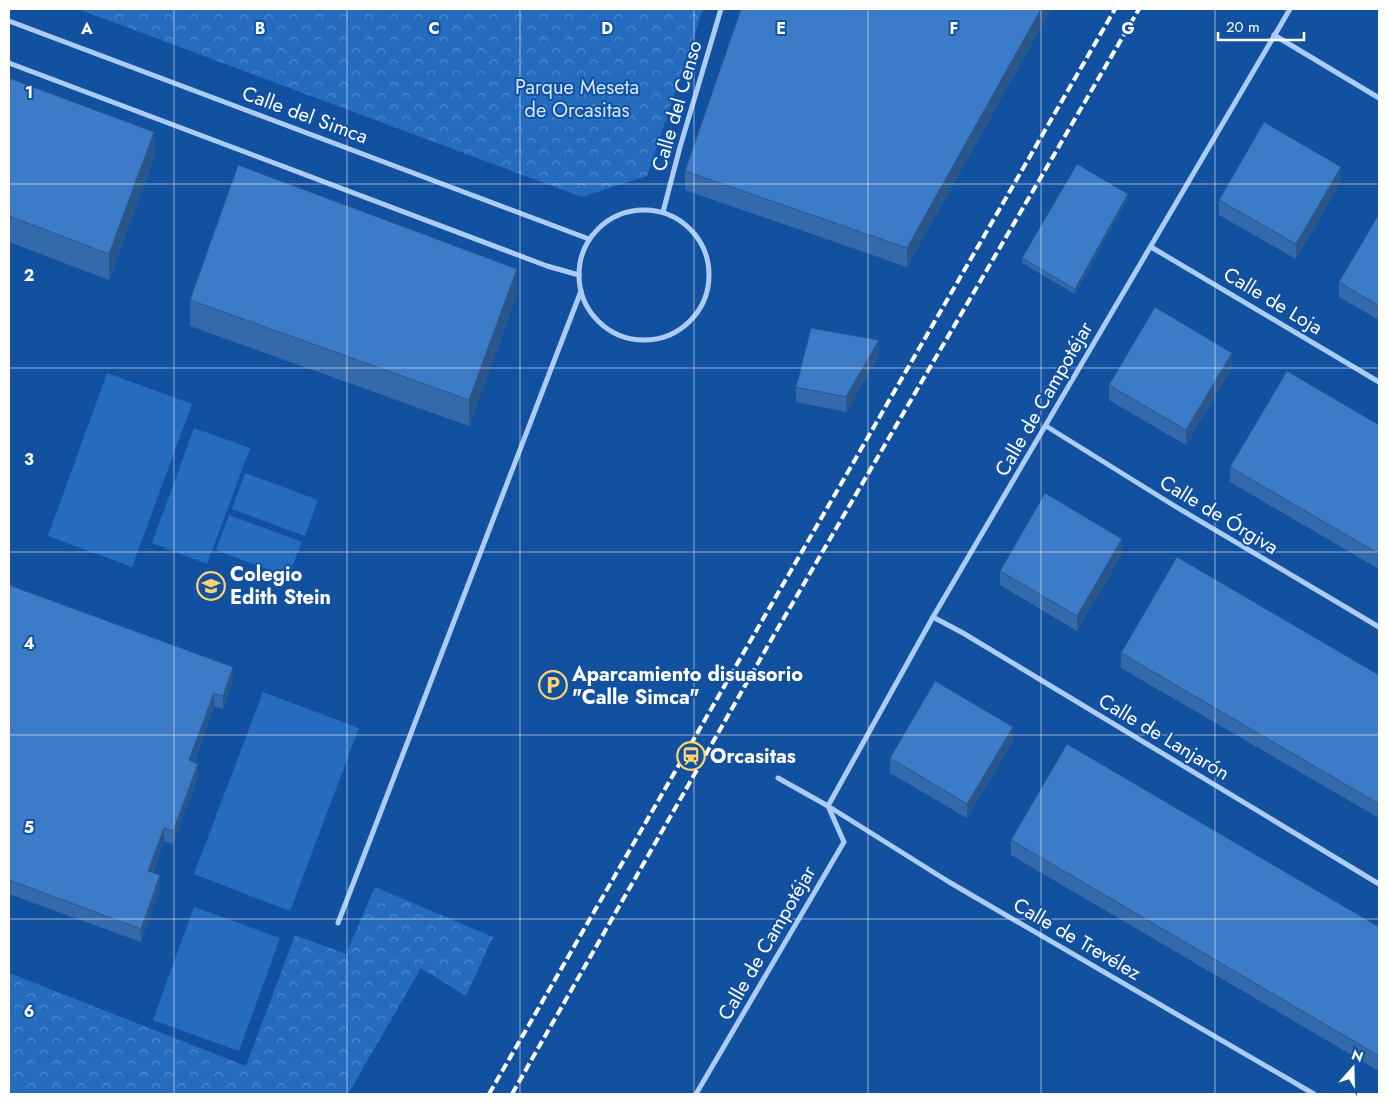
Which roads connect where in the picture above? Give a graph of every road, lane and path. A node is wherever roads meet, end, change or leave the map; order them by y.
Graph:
1 (721, 9) edge
2 (1290, 9) edge
3 (9, 21) edge
4 (1274, 35) junction
5 (9, 62) edge
6 (1379, 98) edge
7 (663, 212) junction
8 (590, 239) junction
9 (1151, 246) junction
10 (579, 275) junction
11 (581, 291) junction
12 (1379, 382) edge
13 (1046, 426) junction
14 (933, 618) junction
15 (1379, 626) edge
16 (778, 778) dead end
17 (828, 806) junction
18 (1379, 884) edge
19 (338, 923) dead end
20 (696, 1094) edge
21 (1314, 1094) edge

1 - 7 street, Calle del Censo
2 - 4 street, Calle de Campotéjar
3 - 8 street, Calle del Simca
4 - 6 street
4 - 9 street, Calle de Campotéjar
5 - 10 street
7 - 8 street
7 - 11 street
8 - 10 street
9 - 12 street, Calle de Loja
9 - 13 street, Calle de Campotéjar
10 - 11 street
11 - 19 street
13 - 14 street, Calle de Campotéjar
13 - 15 street, Calle de Órgiva
14 - 17 street, Calle de Campotéjar
14 - 18 street, Calle de Lanjarón
16 - 17 street
17 - 20 street, Calle de Campotéjar
17 - 21 street, Calle de Trevélez

